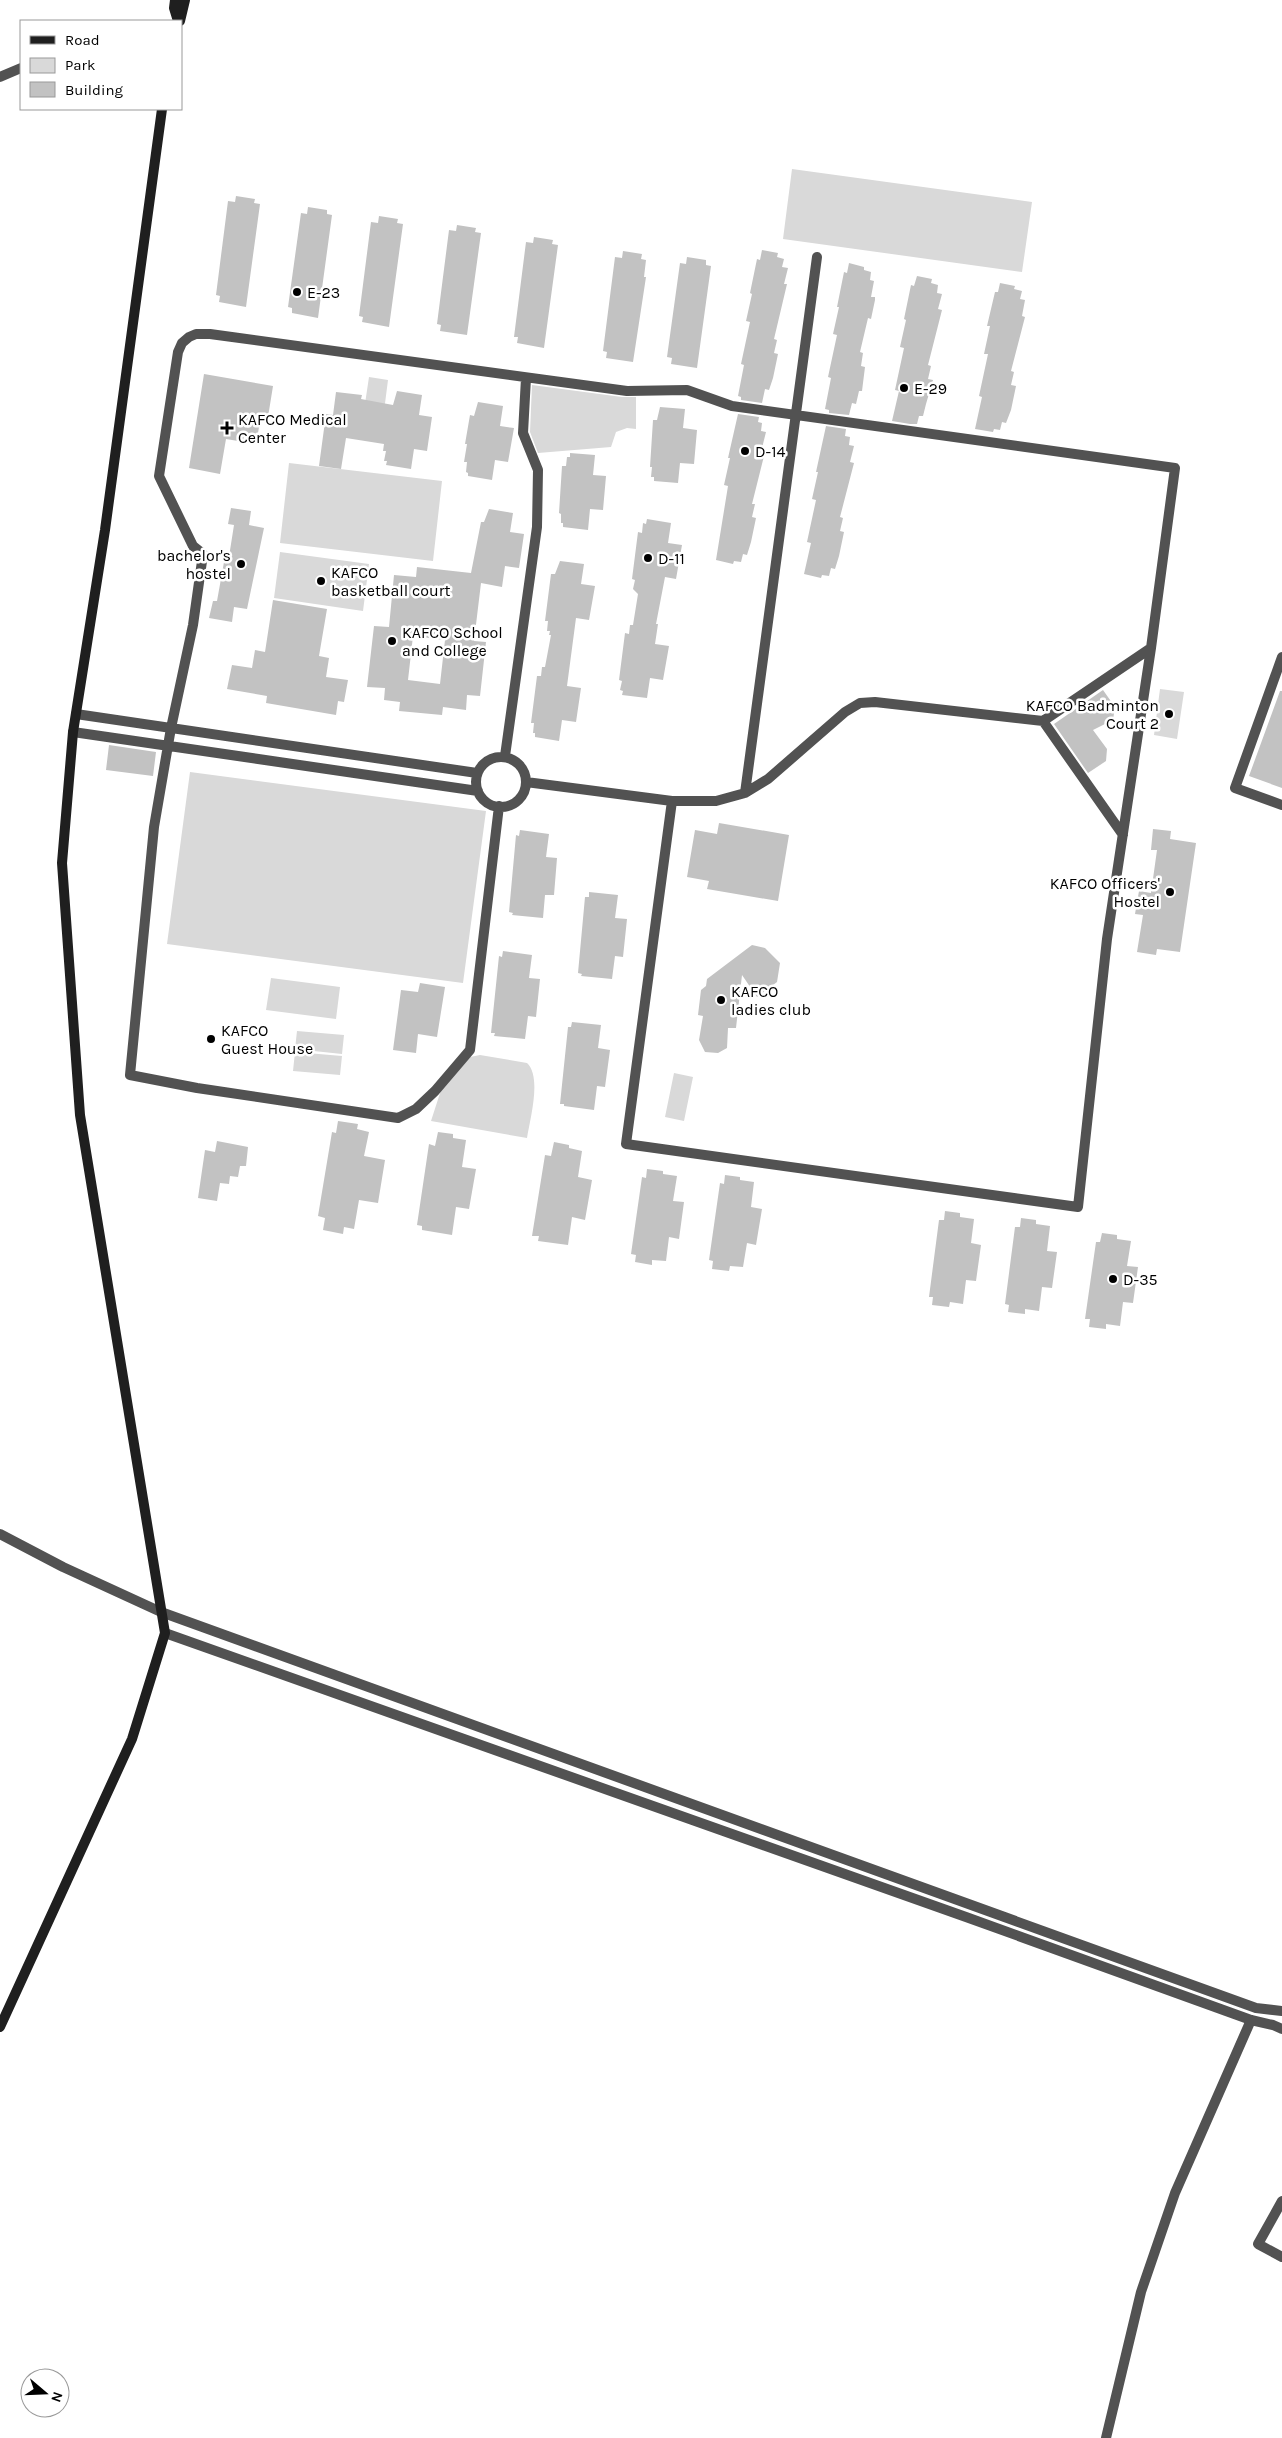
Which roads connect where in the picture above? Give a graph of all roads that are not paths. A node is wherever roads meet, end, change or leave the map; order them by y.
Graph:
1 (175, 0) edge
2 (185, 0) edge
3 (179, 20) edge
4 (179, 20) edge
5 (20, 68) edge
6 (0, 76) edge
7 (162, 110) edge
8 (817, 257) dead end
9 (526, 378) junction
10 (795, 414) junction
11 (1151, 648) junction
12 (1282, 657) edge
13 (76, 714) junction
14 (1043, 721) junction
15 (170, 728) junction
16 (73, 732) junction
17 (167, 746) junction
18 (505, 756) junction
19 (477, 773) junction
20 (526, 782) junction
21 (478, 792) junction
22 (745, 793) junction
23 (672, 801) junction
24 (1282, 805) edge
25 (499, 806) junction
26 (1123, 835) junction
27 (0, 1534) edge
28 (161, 1612) junction
29 (165, 1634) junction
30 (1282, 2011) edge
31 (1251, 2020) junction
32 (0, 2027) edge
33 (1282, 2029) edge
34 (1282, 2202) edge
35 (1282, 2258) edge
36 (1106, 2438) edge

1 - 3 main road
2 - 4 main road
5 - 6 street
7 - 13 main road
8 - 10 street
9 - 10 street
9 - 15 street
9 - 18 street
10 - 11 street
10 - 22 street
11 - 14 street
11 - 26 street
12 - 24 street
13 - 15 street
13 - 16 main road
14 - 22 street
14 - 26 street
15 - 17 street
15 - 19 street
16 - 17 street
16 - 28 main road
17 - 21 street
17 - 25 street
18 - 19 street
18 - 20 street
19 - 21 street
20 - 23 street
20 - 25 street
21 - 25 street
22 - 23 street
23 - 26 street
27 - 28 street
28 - 29 main road
28 - 30 street
29 - 31 street
29 - 32 main road
31 - 33 street
31 - 36 street
34 - 35 street

